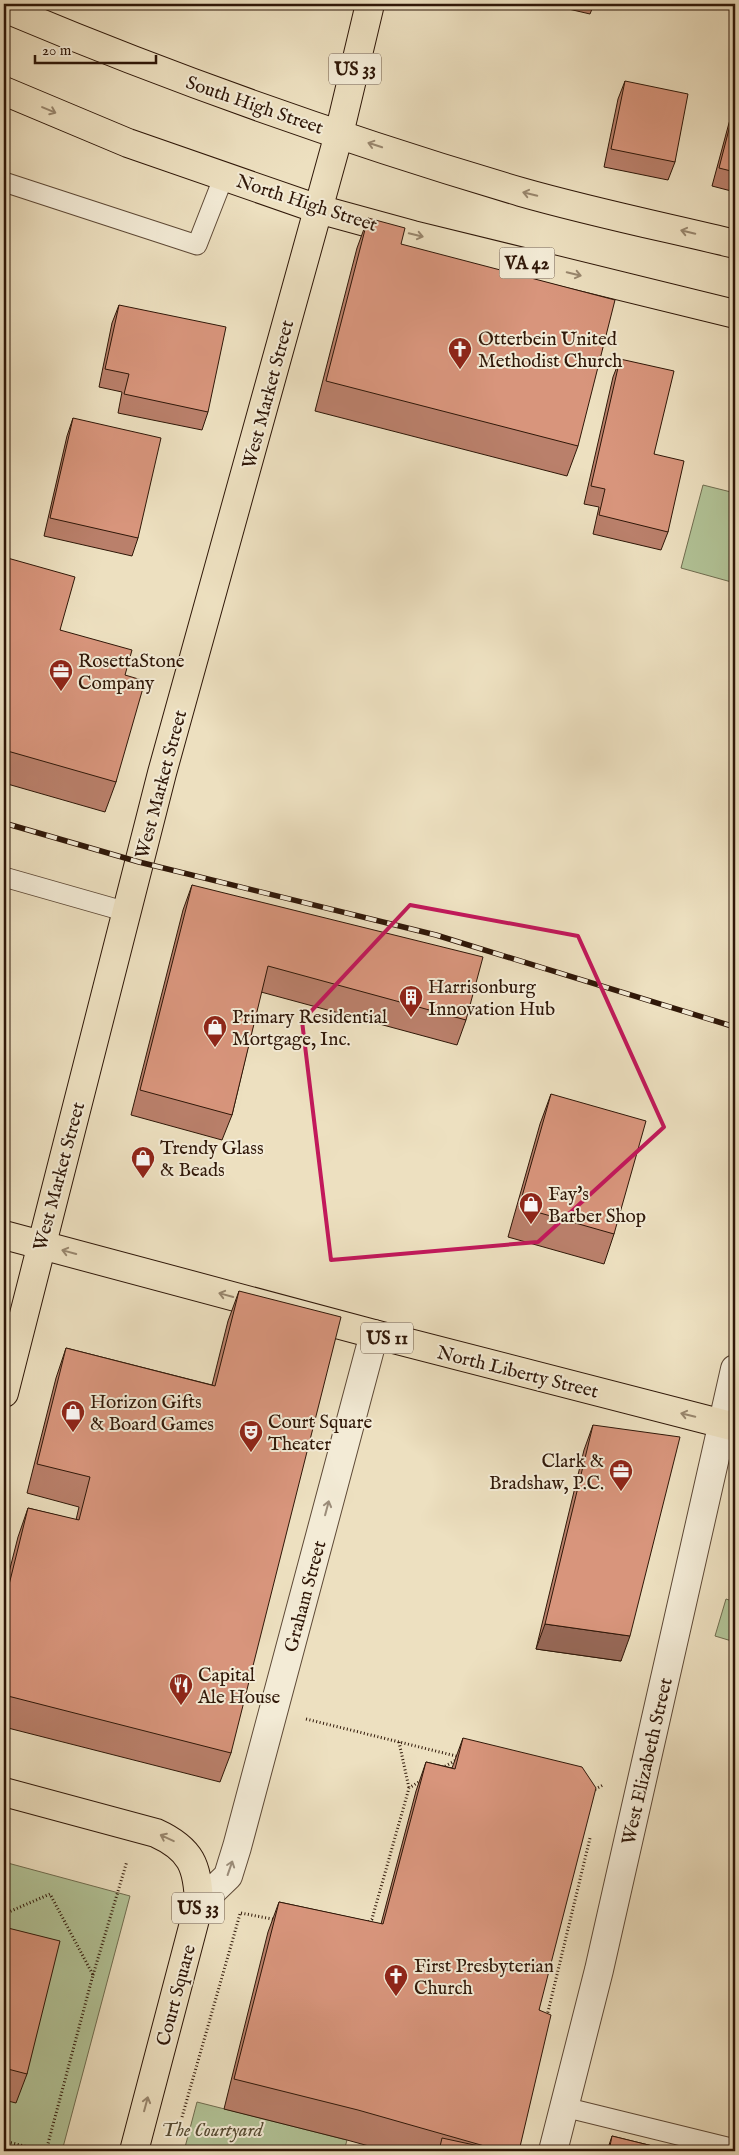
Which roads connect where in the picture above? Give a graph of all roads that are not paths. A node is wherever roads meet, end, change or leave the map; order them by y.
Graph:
1 (370, 4) edge
2 (4, 8) edge
3 (4, 91) edge
4 (339, 134) junction
5 (224, 176) junction
6 (4, 182) edge
7 (318, 208) junction
8 (735, 244) edge
9 (735, 314) edge
10 (4, 877) edge
11 (126, 912) junction
12 (4, 1235) edge
13 (40, 1245) junction
14 (374, 1334) junction
15 (735, 1370) edge
16 (4, 1393) edge
17 (729, 1425) edge
18 (4, 1792) edge
19 (199, 1904) junction
20 (564, 2107) junction
21 (735, 2149) edge
22 (134, 2151) edge
23 (553, 2151) edge

1 - 4 main road, West Market Street / US 33
2 - 4 main road, South High Street
3 -> 5 main road, North High Street / VA 42
4 - 7 main road, West Market Street / US 33
8 -> 4 main road
5 - 6 lane
5 - 7 main road, North High Street / VA 42
7 -> 9 main road, North High Street / VA 42
7 - 11 main road, West Market Street / US 33
10 - 11 lane
11 - 13 main road, West Market Street / US 33
12 - 13 main road, US 11
14 -> 13 main road, North Liberty Street / US 11
13 - 16 main road, West Market Street / US 33
17 -> 14 main road, North Liberty Street / US 11
19 -> 14 street, Graham Street
15 - 17 street, West Elizabeth Street
17 - 20 street, West Elizabeth Street
19 -> 18 main road, Court Square / US 33
22 -> 19 main road, Court Square / US 33
20 - 21 lane
20 - 23 street, West Elizabeth Street

